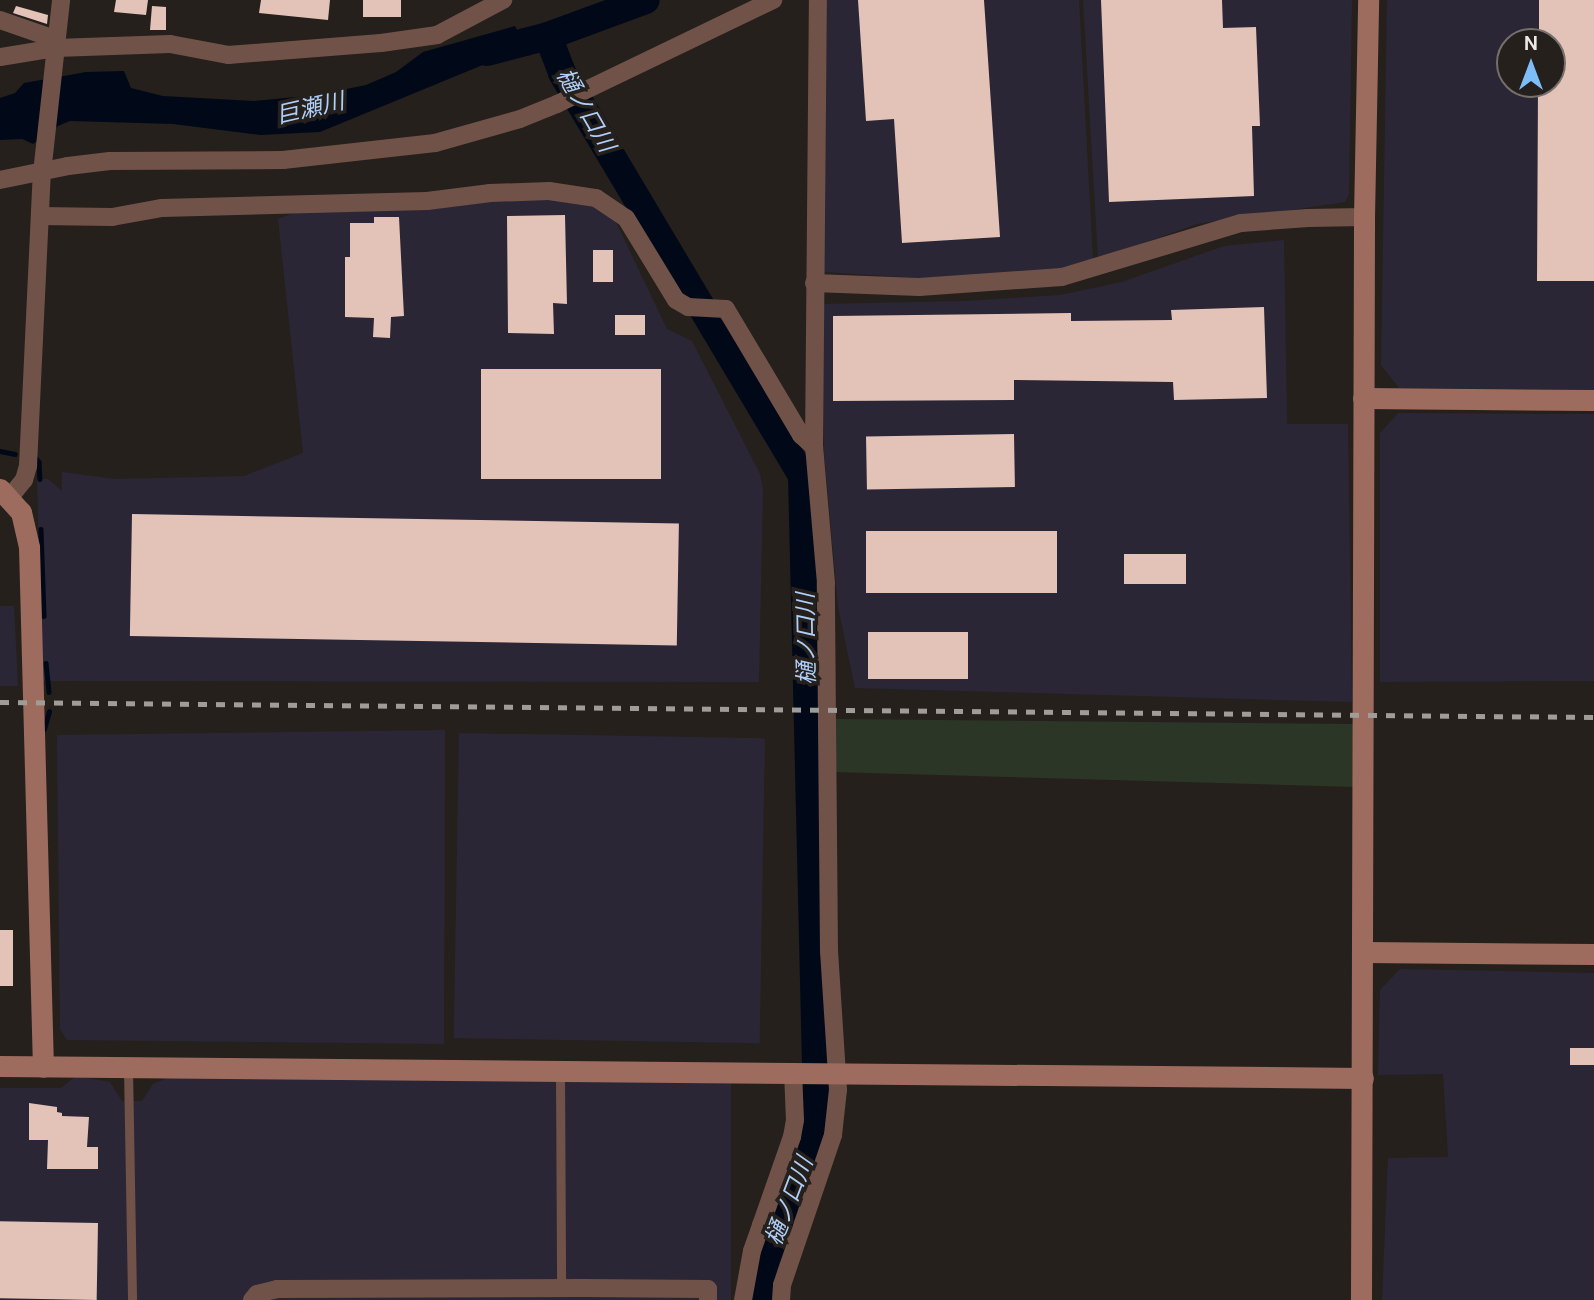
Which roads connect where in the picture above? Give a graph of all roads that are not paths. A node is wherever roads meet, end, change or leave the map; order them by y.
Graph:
1 (61, 0) edge
2 (503, 0) edge
3 (773, 0) edge
4 (818, 0) edge
5 (1368, 0) edge
6 (0, 20) edge
7 (56, 50) junction
8 (0, 57) edge
9 (43, 170) junction
10 (0, 180) edge
11 (40, 216) junction
12 (1364, 217) junction
13 (814, 283) junction
14 (1363, 398) junction
15 (1594, 400) edge
16 (814, 447) junction
17 (5, 493) edge
18 (1363, 952) junction
19 (1594, 954) edge
20 (0, 1066) edge
21 (43, 1067) junction
22 (128, 1068) junction
23 (560, 1072) junction
24 (798, 1073) junction
25 (833, 1073) junction
26 (1363, 1079) junction
27 (763, 1225) junction
28 (793, 1236) junction
29 (561, 1289) junction
30 (518, 1294) edge
31 (590, 1294) edge
32 (132, 1300) edge
33 (252, 1300) edge
34 (708, 1300) edge
35 (743, 1300) edge
36 (781, 1300) edge
37 (1362, 1300) edge

1 - 7 street
2 - 7 street
3 - 9 street
4 - 13 street
5 - 12 street
6 - 7 street
7 - 8 street
7 - 9 street
9 - 10 street
9 - 11 street
11 - 16 street
11 - 17 street
12 - 13 street
12 - 14 street
13 - 16 street
14 - 15 street
14 - 18 street
16 - 25 street
17 - 21 street
18 - 19 street
18 - 26 street
20 - 21 street
21 - 22 street
22 - 23 street
22 - 32 lane
23 - 24 street
23 - 29 lane
24 - 25 street
24 - 27 street
25 - 26 street
25 - 28 street
26 - 37 street
27 - 28 street
27 - 35 street
28 - 36 street
29 - 30 street
29 - 31 street
30 - 33 street
31 - 34 street

